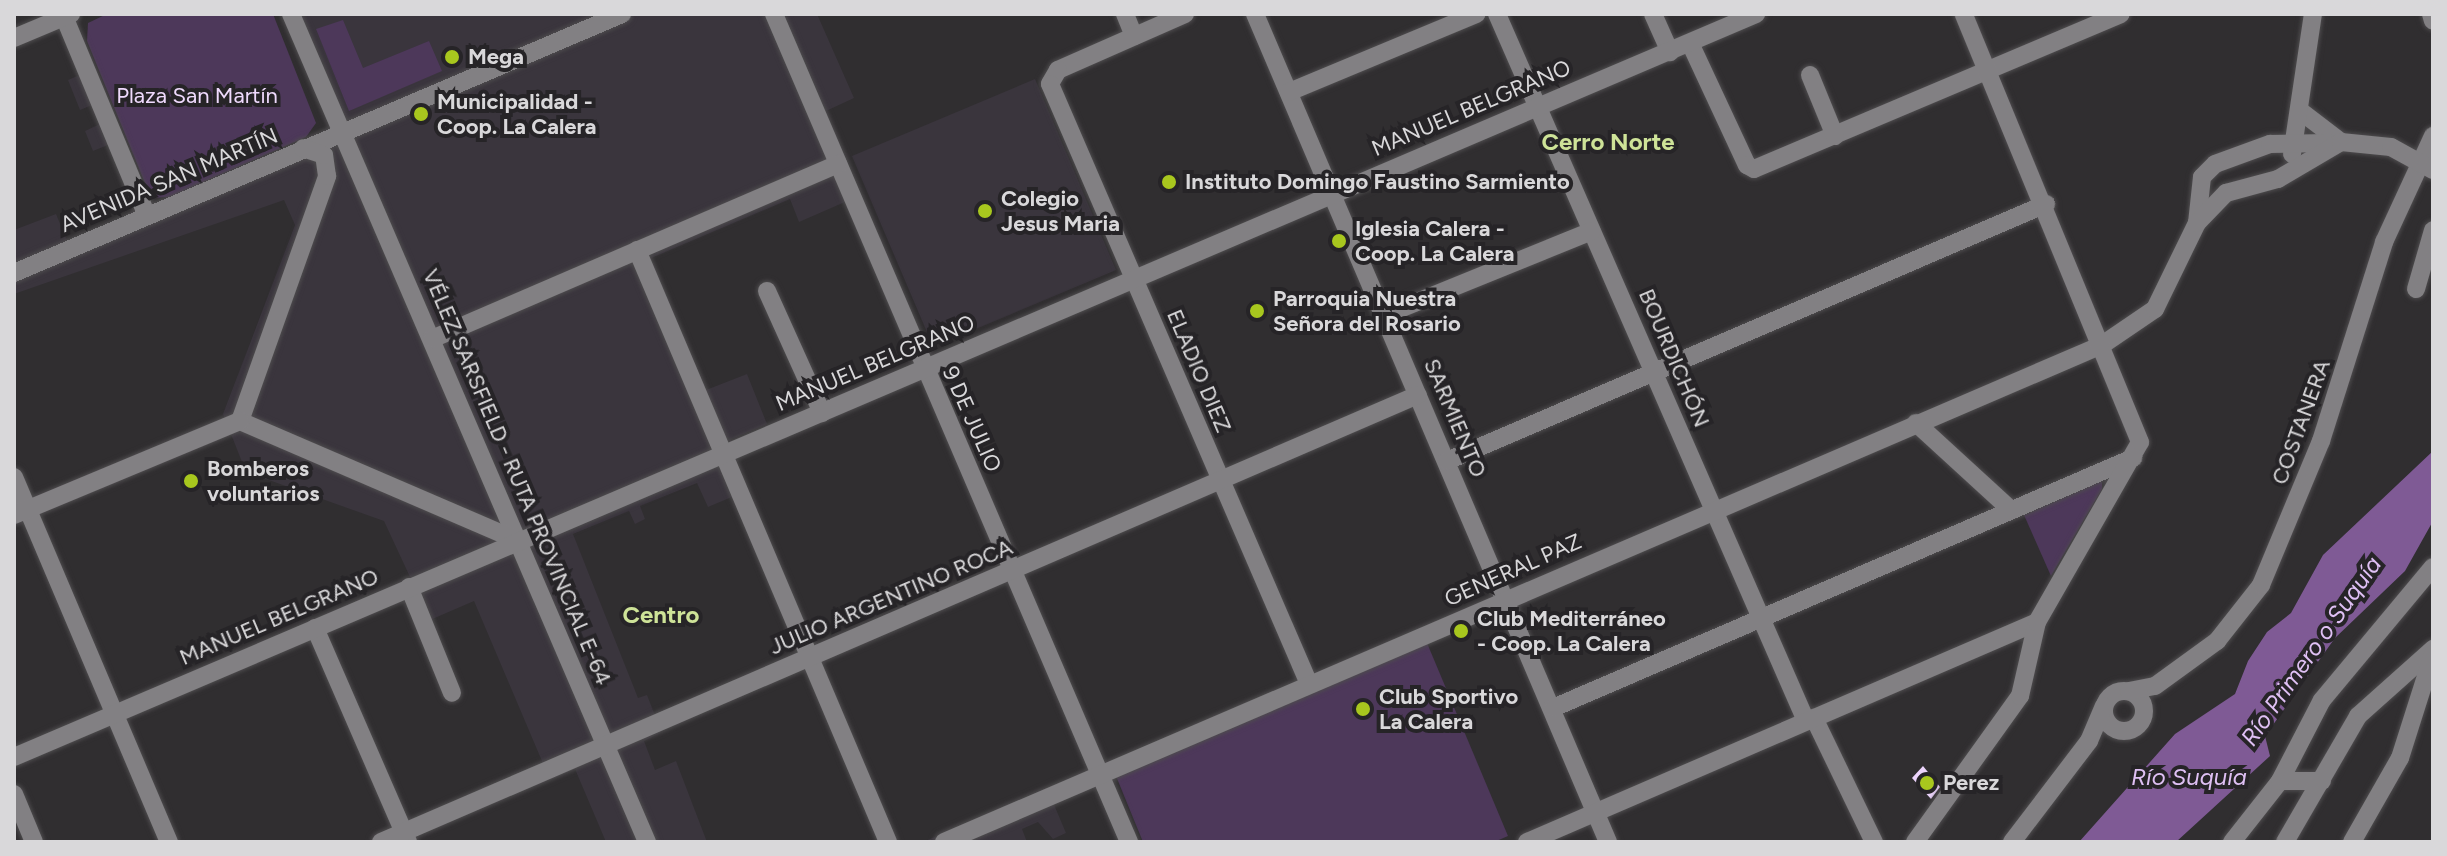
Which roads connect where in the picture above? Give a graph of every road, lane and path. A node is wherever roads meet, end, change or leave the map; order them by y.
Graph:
1 (291, 14) edge
2 (622, 14) edge
3 (774, 14) edge
4 (1125, 14) edge
5 (1185, 14) edge
6 (1255, 14) edge
7 (1476, 14) edge
8 (1497, 14) edge
9 (1653, 14) edge
10 (1756, 14) edge
11 (1964, 14) edge
12 (2313, 14) edge
13 (2431, 14) edge
14 (66, 15) edge
15 (2111, 16) edge
16 (2433, 21) edge
17 (1134, 36) junction
18 (14, 38) edge
19 (1690, 43) junction
20 (1670, 52) junction
21 (1988, 70) junction
22 (1810, 75) dead end
23 (1289, 92) junction
24 (1534, 106) junction
25 (2299, 110) junction
26 (343, 131) junction
27 (1835, 136) junction
28 (2433, 136) edge
29 (2341, 142) junction
30 (2293, 144) junction
31 (303, 148) junction
32 (838, 164) junction
33 (2426, 165) edge
34 (360, 172) junction
35 (2290, 172) junction
36 (327, 176) junction
37 (1332, 194) junction
38 (2046, 204) junction
39 (147, 216) junction
40 (2197, 223) junction
41 (2433, 230) edge
42 (1592, 231) junction
43 (637, 250) junction
44 (14, 273) edge
45 (1133, 279) junction
46 (2416, 289) dead end
47 (767, 291) dead end
48 (1385, 315) junction
49 (432, 339) junction
50 (2102, 345) junction
51 (924, 368) junction
52 (1655, 371) junction
53 (1418, 395) junction
54 (822, 413) junction
55 (240, 421) junction
56 (1916, 423) junction
57 (722, 454) junction
58 (2133, 458) junction
59 (1447, 461) junction
60 (14, 477) edge
61 (1219, 481) junction
62 (1712, 510) junction
63 (2011, 510) junction
64 (21, 512) edge
65 (519, 541) junction
66 (2433, 567) edge
67 (1013, 572) junction
68 (409, 587) junction
69 (1506, 598) junction
70 (1760, 618) junction
71 (2037, 622) junction
72 (315, 628) junction
73 (2433, 651) edge
74 (810, 658) junction
75 (1309, 684) junction
76 (2155, 686) junction
77 (2129, 691) junction
78 (452, 693) dead end
79 (2104, 706) junction
80 (1553, 708) junction
81 (2144, 711) junction
82 (113, 714) junction
83 (1810, 720) junction
84 (2120, 731) junction
85 (2089, 741) junction
86 (605, 745) junction
87 (14, 757) edge
88 (1100, 775) junction
89 (2280, 781) junction
90 (2322, 781) junction
91 (14, 794) edge
92 (1596, 812) junction
93 (406, 837) edge
94 (34, 842) edge
95 (169, 842) edge
96 (381, 842) edge
97 (647, 842) edge
98 (888, 842) edge
99 (944, 842) edge
100 (1129, 842) edge
101 (1527, 842) edge
102 (1608, 842) edge
103 (1874, 842) edge
104 (1915, 842) edge
105 (2012, 842) edge
106 (2232, 842) edge
107 (2285, 842) edge
108 (2352, 842) edge

1 - 26 street, VÉLEZ SARSFIELD - RUTA PROVINCIAL E-64
2 - 26 street, AVENIDA SAN MARTÍN
3 - 32 street, 9 DE JULIO
4 - 17 street
5 - 17 street
6 - 23 street, SARMIENTO
7 - 23 street
8 - 24 street, BOURDICHÓN
9 - 20 street
10 - 19 street, MANUEL BELGRANO
11 - 21 street
12 - 25 street
13 - 16 street
14 - 18 street
14 - 39 street
15 - 21 street
17 - 45 street, ELADIO DIEZ
19 - 20 street, MANUEL BELGRANO
19 - 27 street
20 - 24 street, MANUEL BELGRANO
21 - 27 street
21 - 38 street
22 - 27 street
23 - 37 street, SARMIENTO
24 - 37 street, MANUEL BELGRANO
24 - 42 street, BOURDICHÓN
25 - 29 street
25 - 30 street
26 - 31 street, AVENIDA SAN MARTÍN
26 - 34 street, VÉLEZ SARSFIELD - RUTA PROVINCIAL E-64
28 - 33 street, COSTANERA
29 - 30 street
29 - 33 street
29 - 35 street
30 - 35 street
30 - 40 street
31 - 36 street
31 - 39 street, AVENIDA SAN MARTÍN
32 - 43 street
32 - 51 street, 9 DE JULIO
33 - 76 street, COSTANERA
34 - 36 street
34 - 49 street, VÉLEZ SARSFIELD - RUTA PROVINCIAL E-64
35 - 40 street
36 - 55 street
37 - 45 street, MANUEL BELGRANO
37 - 48 street, SARMIENTO
38 - 50 street
38 - 52 street
39 - 44 street, AVENIDA SAN MARTÍN
40 - 50 street, GENERAL PAZ
41 - 46 street
42 - 48 street
42 - 52 street, BOURDICHÓN
43 - 49 street
43 - 57 street
45 - 51 street, MANUEL BELGRANO
45 - 61 street, ELADIO DIEZ
47 - 54 street
48 - 53 street, SARMIENTO
49 - 65 street, VÉLEZ SARSFIELD - RUTA PROVINCIAL E-64
50 - 56 street, GENERAL PAZ
50 - 58 street
51 - 54 street, MANUEL BELGRANO
51 - 67 street, 9 DE JULIO
52 - 59 street
52 - 62 street, BOURDICHÓN
53 - 59 street, SARMIENTO
53 - 61 street, JULIO ARGENTINO ROCA
54 - 57 street, MANUEL BELGRANO
55 - 64 street
55 - 65 street
56 - 62 street, GENERAL PAZ
56 - 63 street
57 - 65 street, MANUEL BELGRANO
57 - 74 street
58 - 63 street
58 - 71 street
59 - 69 street, SARMIENTO
60 - 64 street
61 - 67 street, JULIO ARGENTINO ROCA
61 - 75 street, ELADIO DIEZ
62 - 69 street, GENERAL PAZ
62 - 70 street, BOURDICHÓN
63 - 70 street
64 - 82 street
65 - 68 street, MANUEL BELGRANO
65 - 86 street, VÉLEZ SARSFIELD - RUTA PROVINCIAL E-64
66 - 89 street
67 - 74 street, JULIO ARGENTINO ROCA
67 - 88 street, 9 DE JULIO
68 - 72 street, MANUEL BELGRANO
68 - 78 street
69 - 75 street, GENERAL PAZ
69 - 80 street, SARMIENTO
70 - 80 street
70 - 83 street, BOURDICHÓN
71 - 83 street
71 - 104 street
72 - 82 street, MANUEL BELGRANO
72 - 93 street
73 - 90 street
73 - 108 street
74 - 86 street, JULIO ARGENTINO ROCA
74 - 98 street
75 - 88 street, GENERAL PAZ
76 - 77 street, COSTANERA
76 - 81 street
77 - 79 street, COSTANERA
77 - 81 street
79 - 84 street
79 - 85 street
80 - 92 street, SARMIENTO
81 - 84 street
82 - 87 street, MANUEL BELGRANO
82 - 95 street
83 - 92 street
83 - 103 street, BOURDICHÓN
84 - 85 street
85 - 105 street
86 - 93 street, JULIO ARGENTINO ROCA
86 - 97 street, VÉLEZ SARSFIELD - RUTA PROVINCIAL E-64
88 - 99 street, GENERAL PAZ
88 - 100 street, 9 DE JULIO
89 - 90 street
89 - 106 street
90 - 107 street
91 - 94 street
92 - 101 street
92 - 102 street, SARMIENTO
93 - 96 street, JULIO ARGENTINO ROCA

